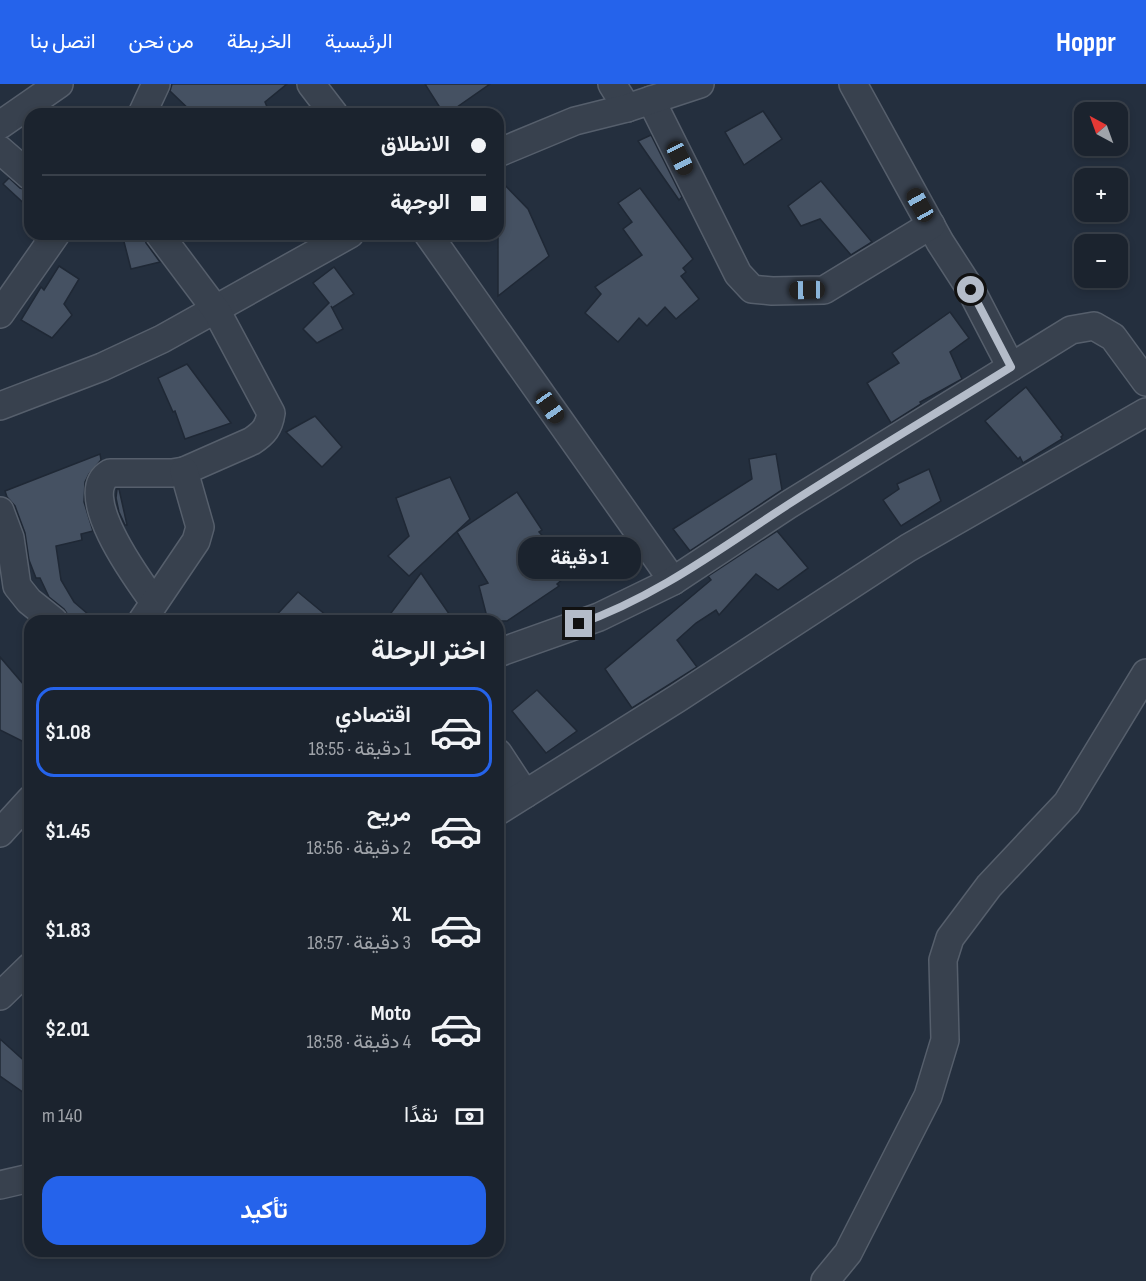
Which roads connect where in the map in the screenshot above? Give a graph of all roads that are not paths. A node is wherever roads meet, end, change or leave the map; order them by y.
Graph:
1 (59, 84) edge
2 (156, 84) edge
3 (311, 84) edge
4 (612, 84) edge
5 (700, 84) edge
6 (853, 84) edge
7 (639, 104) junction
8 (24, 108) edge
9 (24, 108) edge
10 (145, 108) edge
11 (329, 108) edge
12 (0, 125) edge
13 (0, 150) edge
14 (504, 151) edge
15 (24, 171) edge
16 (931, 225) junction
17 (52, 240) edge
18 (164, 240) edge
19 (339, 240) edge
20 (432, 240) edge
21 (216, 310) junction
22 (0, 314) edge
23 (1011, 367) junction
24 (1146, 382) edge
25 (0, 406) edge
26 (1146, 412) edge
27 (184, 471) junction
28 (0, 511) edge
29 (673, 580) junction
30 (148, 612) edge
31 (46, 615) edge
32 (504, 651) edge
33 (1146, 673) edge
34 (504, 762) edge
35 (525, 794) junction
36 (24, 806) edge
37 (504, 807) edge
38 (2, 827) edge
39 (24, 973) edge
40 (0, 996) edge
41 (24, 1179) edge
42 (0, 1185) edge
43 (825, 1281) edge

1 - 8 street
2 - 10 street
3 - 11 street
4 - 7 street
5 - 7 street
6 - 16 street
7 - 14 street
7 - 16 street
9 - 12 street
13 - 15 street
16 - 23 street
17 - 22 street
18 - 21 street
19 - 21 street
20 - 29 street
21 - 25 street
21 - 27 street
23 - 24 street
23 - 29 street
26 - 35 street
27 - 30 street
27 - 30 street
28 - 31 street
29 - 32 street
33 - 43 street
34 - 35 street
35 - 37 street
36 - 38 street
39 - 40 street
41 - 42 street

